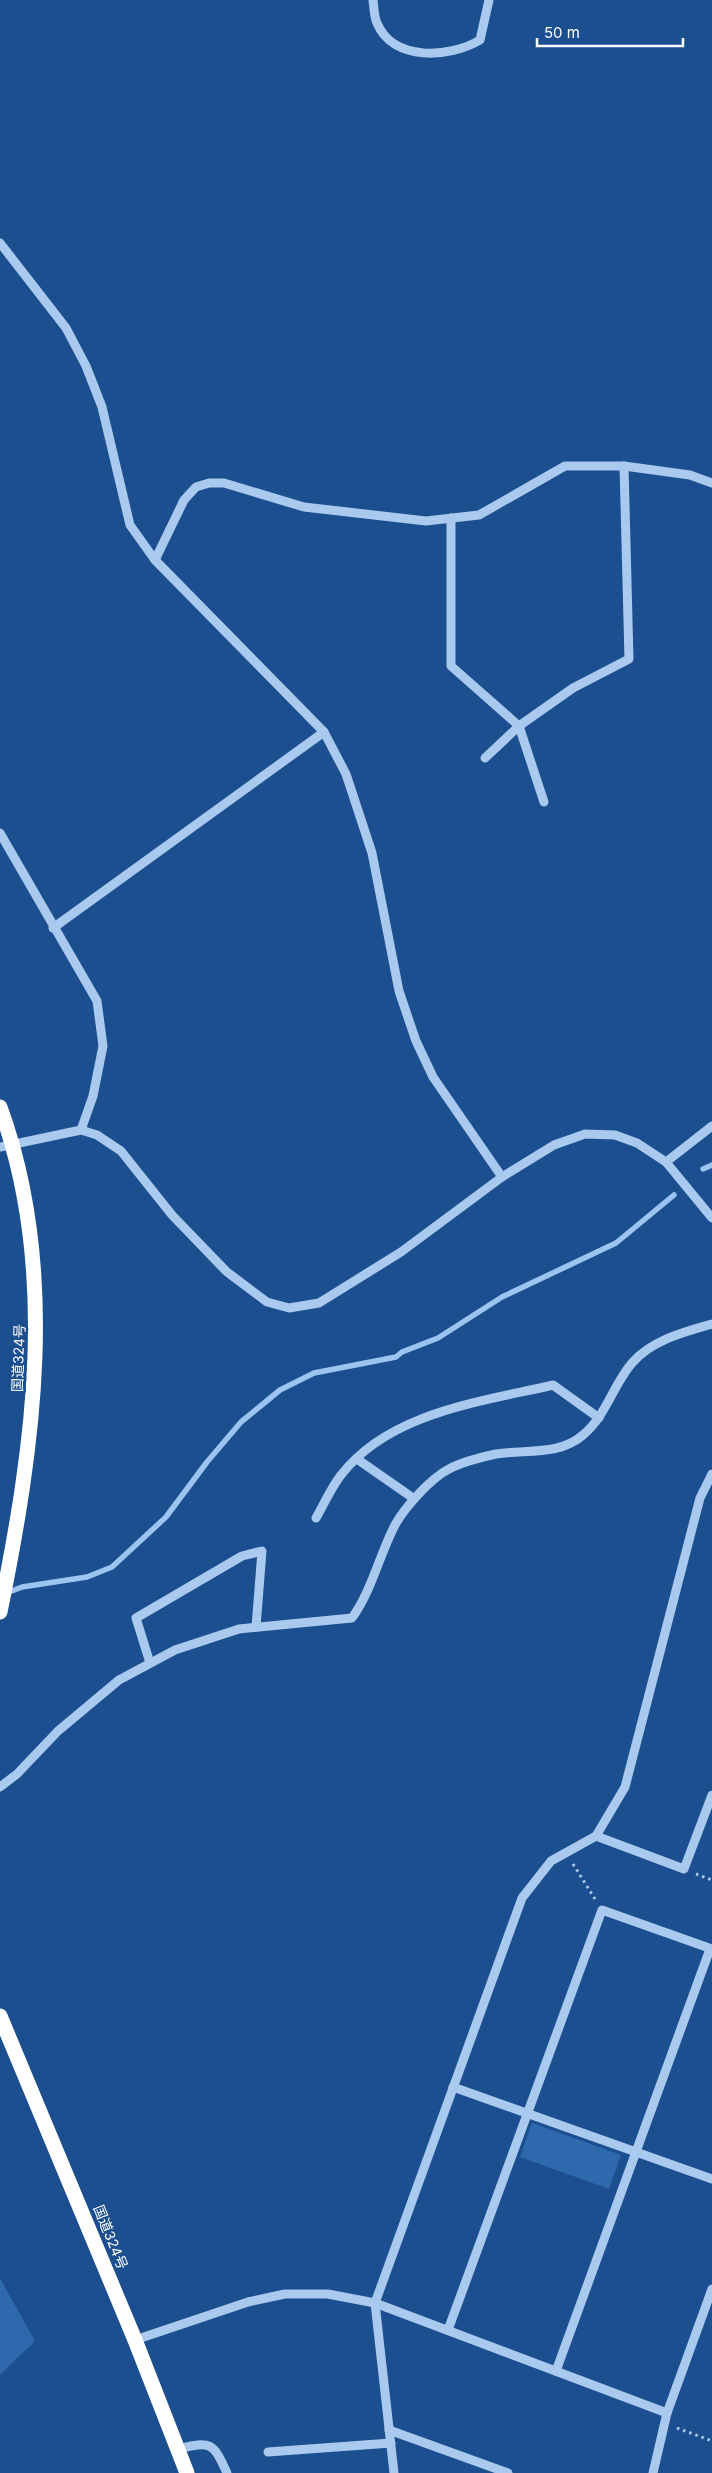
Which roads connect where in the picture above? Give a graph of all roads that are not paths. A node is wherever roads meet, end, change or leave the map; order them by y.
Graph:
1 (373, 0) edge
2 (488, 0) edge
3 (0, 243) edge
4 (624, 466) junction
5 (712, 483) edge
6 (451, 518) junction
7 (155, 560) junction
8 (519, 726) junction
9 (324, 732) junction
10 (485, 758) dead end
11 (544, 802) dead end
12 (0, 833) edge
13 (53, 928) junction
14 (0, 1106) edge
15 (712, 1126) edge
16 (81, 1130) junction
17 (7, 1145) edge
18 (666, 1162) junction
19 (502, 1177) junction
20 (712, 1218) edge
21 (712, 1324) edge
22 (599, 1418) junction
23 (357, 1458) junction
24 (712, 1474) edge
25 (413, 1498) junction
26 (316, 1518) dead end
27 (0, 1612) edge
28 (256, 1627) junction
29 (150, 1663) junction
30 (0, 1787) edge
31 (712, 1795) edge
32 (596, 1836) junction
33 (711, 1949) edge
34 (0, 2016) edge
35 (453, 2087) junction
36 (528, 2113) junction
37 (636, 2152) junction
38 (712, 2179) edge
39 (712, 2289) edge
40 (374, 2303) junction
41 (448, 2330) junction
42 (135, 2340) junction
43 (556, 2371) junction
44 (667, 2413) junction
45 (389, 2430) junction
46 (391, 2443) junction
47 (178, 2449) junction
48 (268, 2452) dead end
49 (187, 2473) edge
50 (228, 2473) edge
51 (394, 2473) edge
52 (508, 2473) edge
53 (653, 2473) edge

1 - 2 street
3 - 7 street
4 - 5 street
4 - 6 street
4 - 8 street
6 - 7 street
6 - 8 street
7 - 9 street
8 - 10 street
8 - 11 street
9 - 13 street
9 - 19 street
12 - 13 street
13 - 16 street
14 - 17 highway, 国道324号
15 - 18 street
16 - 17 street
16 - 19 street
17 - 27 highway, 国道324号
18 - 19 street
18 - 20 street
21 - 22 street
22 - 23 street
22 - 25 street
23 - 25 street
23 - 26 street
24 - 32 street
25 - 28 street
28 - 29 street
28 - 29 street
29 - 30 street
31 - 32 street
32 - 35 street
33 - 36 street
33 - 37 street
34 - 42 highway, 国道324号
35 - 36 street
35 - 40 street
36 - 37 street
36 - 41 street
37 - 38 street
37 - 43 street
39 - 44 street
40 - 41 street
40 - 42 street
40 - 45 street
41 - 43 street
42 - 47 highway, 国道324号
43 - 44 street
44 - 53 street
45 - 46 street
45 - 52 street
46 - 48 street
46 - 51 street
47 - 49 highway, 国道324号
47 - 50 street

